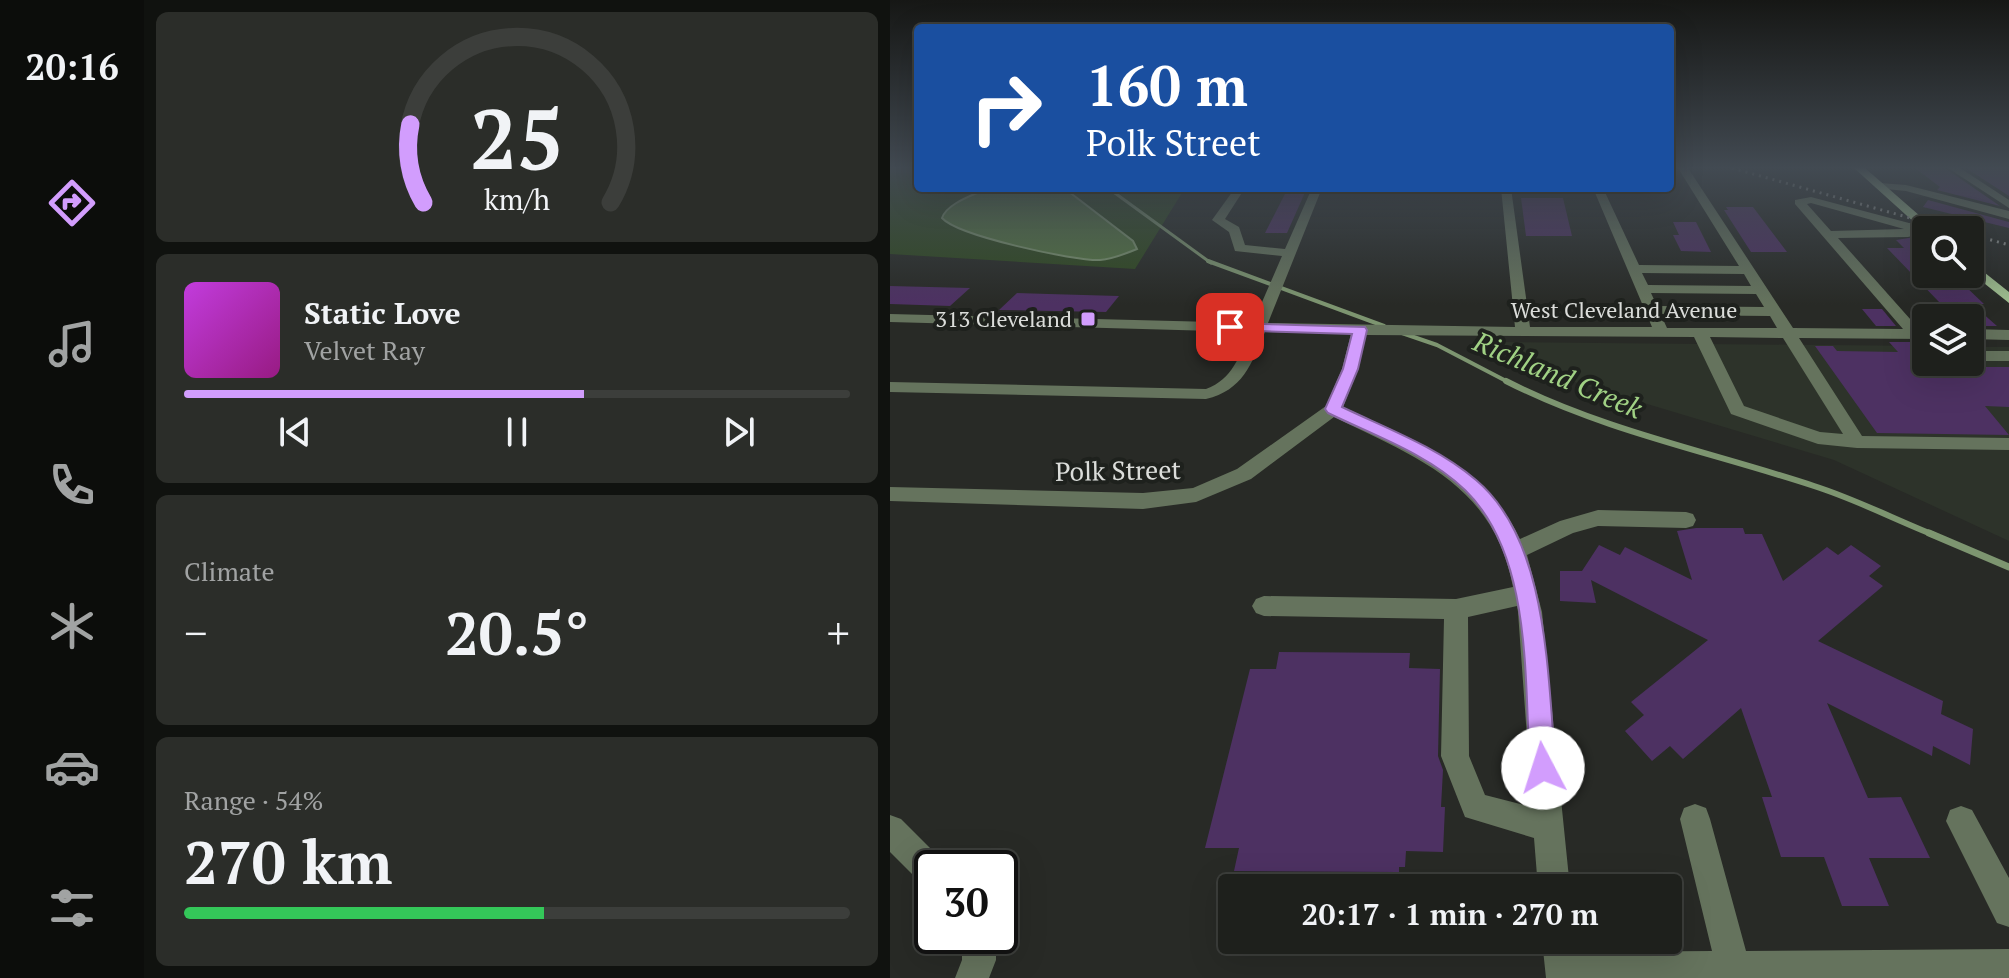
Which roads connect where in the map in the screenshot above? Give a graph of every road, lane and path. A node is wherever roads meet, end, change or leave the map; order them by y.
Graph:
1 (1222, 214) edge
2 (1306, 214) edge
3 (1509, 214) edge
4 (1609, 214) edge
5 (1712, 214) edge
6 (1809, 214) edge
7 (1864, 214) edge
8 (1909, 227) junction
9 (1912, 227) edge
10 (1828, 235) junction
11 (1290, 253) junction
12 (1634, 269) junction
13 (1748, 270) junction
14 (1984, 277) edge
15 (1643, 289) junction
16 (1761, 290) junction
17 (2009, 299) edge
18 (1653, 310) junction
19 (1775, 312) junction
20 (890, 318) edge
21 (1912, 325) edge
22 (1260, 328) junction
23 (1363, 330) junction
24 (1523, 332) junction
25 (1662, 333) junction
26 (1700, 333) junction
27 (1789, 333) junction
28 (1912, 334) edge
29 (1984, 334) edge
30 (2009, 335) edge
31 (1984, 356) edge
32 (2009, 356) edge
33 (890, 387) edge
34 (1333, 409) junction
35 (1857, 442) junction
36 (2009, 444) edge
37 (890, 494) edge
38 (1686, 520) dead end
39 (1514, 551) junction
40 (1526, 594) junction
41 (1264, 606) dead end
42 (1456, 609) junction
43 (1695, 819) dead end
44 (1961, 821) dead end
45 (1549, 827) junction
46 (890, 830) edge
47 (914, 854) edge
48 (1553, 874) edge
49 (2009, 911) edge
50 (979, 954) edge
51 (1561, 962) edge
52 (1733, 966) junction
53 (2009, 966) edge
54 (972, 978) edge

1 - 11 street
2 - 11 street
3 - 24 street
4 - 12 street
5 - 13 street
6 - 10 street
7 - 8 street
8 - 9 street
8 - 10 street
10 - 21 street
11 - 22 street
12 - 13 street
12 - 15 street
13 - 16 street
14 - 17 main road
15 - 16 street
15 - 18 street
16 - 19 street
18 - 19 street
18 - 25 street
19 - 27 street
20 - 22 street, West Cleveland Avenue
22 - 23 street, West Cleveland Avenue
22 - 33 street
23 - 24 street, West Cleveland Avenue
23 - 34 street
24 - 25 street, West Cleveland Avenue
25 - 26 street, West Cleveland Avenue
26 - 27 street, West Cleveland Avenue
26 - 35 street
27 - 28 street, West Cleveland Avenue
27 - 35 street
29 - 30 street
31 - 32 street
34 - 37 street, Polk Street
34 - 39 street
35 - 36 street
38 - 39 street
39 - 40 street
40 - 42 street
40 - 45 street
41 - 42 street
42 - 45 street
43 - 52 street
44 - 49 street
45 - 48 street
46 - 47 street
50 - 54 street
51 - 52 street
52 - 53 street

